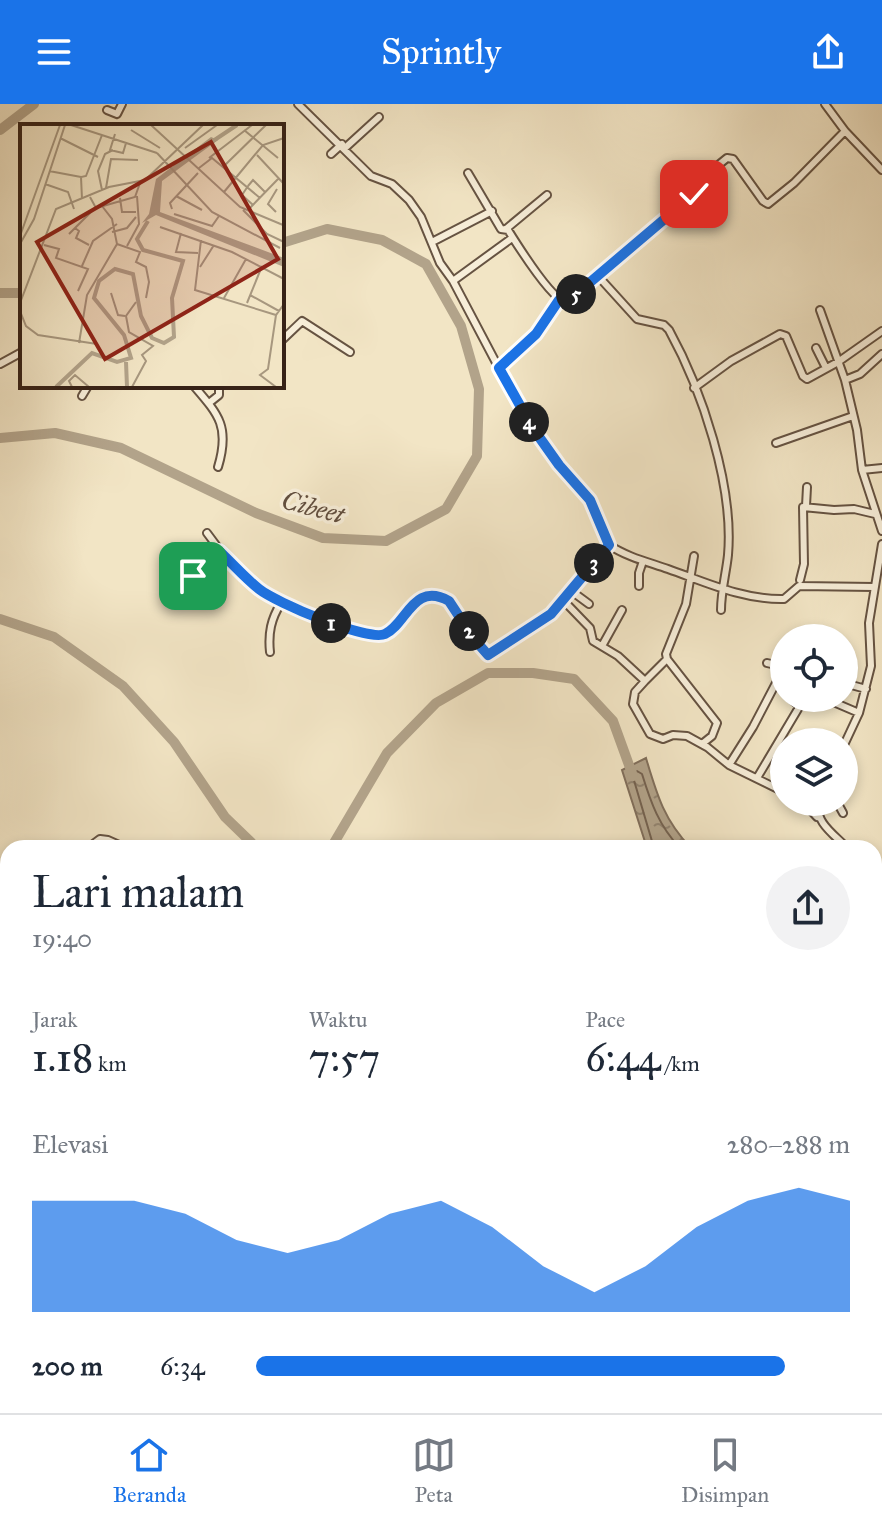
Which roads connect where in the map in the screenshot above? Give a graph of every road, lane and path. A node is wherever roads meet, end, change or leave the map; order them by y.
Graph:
1 (122, 104) edge
2 (298, 104) edge
3 (825, 104) edge
4 (107, 110) dead end
5 (379, 117) dead end
6 (845, 131) junction
7 (344, 146) junction
8 (331, 154) dead end
9 (882, 170) edge
10 (468, 173) dead end
11 (547, 195) dead end
12 (492, 211) junction
13 (506, 229) junction
14 (512, 238) junction
15 (432, 242) junction
16 (598, 276) junction
17 (453, 281) junction
18 (559, 300) junction
19 (820, 310) dead end
20 (882, 331) edge
21 (284, 338) edge
22 (816, 348) dead end
23 (350, 352) dead end
24 (20, 353) edge
25 (882, 354) edge
26 (838, 362) junction
27 (0, 364) edge
28 (499, 368) junction
29 (826, 368) junction
30 (845, 380) junction
31 (87, 388) edge
32 (196, 388) edge
33 (219, 388) edge
34 (694, 388) junction
35 (82, 396) dead end
36 (209, 403) junction
37 (853, 416) junction
38 (776, 443) dead end
39 (218, 467) dead end
40 (882, 468) edge
41 (862, 470) junction
42 (807, 487) dead end
43 (806, 506) junction
44 (875, 514) junction
45 (882, 531) edge
46 (207, 533) dead end
47 (882, 544) edge
48 (609, 545) junction
49 (219, 551) junction
50 (178, 552) dead end
51 (694, 556) dead end
52 (643, 561) junction
53 (690, 578) junction
54 (800, 580) dead end
55 (639, 586) dead end
56 (874, 587) junction
57 (721, 589) junction
58 (570, 590) junction
59 (563, 600) junction
60 (281, 603) junction
61 (589, 604) dead end
62 (622, 610) dead end
63 (721, 610) dead end
64 (602, 646) junction
65 (270, 652) dead end
66 (667, 659) junction
67 (767, 663) dead end
68 (770, 664) edge
69 (645, 681) junction
70 (858, 687) edge
71 (866, 689) junction
72 (770, 694) edge
73 (796, 712) edge
74 (859, 713) joint
75 (852, 728) edge
76 (702, 744) junction
77 (729, 765) junction
78 (757, 778) junction
79 (770, 785) edge
80 (816, 816) edge
81 (819, 816) edge
82 (821, 822) junction
83 (839, 840) edge
84 (882, 907) edge
85 (882, 923) edge

1 - 4 street
2 - 7 street
3 - 6 street
5 - 7 street
6 - 9 street
6 - 16 street
7 - 8 street
7 - 15 street
10 - 12 street
11 - 13 street
12 - 13 street
12 - 15 street
13 - 14 street
14 - 17 street
14 - 18 street
15 - 17 street
16 - 18 street
16 - 34 street
17 - 28 street
18 - 28 street
19 - 26 street
20 - 26 street
21 - 23 street
22 - 29 street
24 - 27 street
25 - 30 street
26 - 29 street
26 - 30 street
28 - 48 street
29 - 34 street
30 - 37 street
31 - 35 street
32 - 36 street
33 - 36 street
34 - 57 street
36 - 39 street
37 - 38 street
37 - 41 street
40 - 41 street
41 - 44 street
42 - 43 street
43 - 44 street
43 - 54 street
44 - 45 street
46 - 49 street
47 - 56 street
48 - 52 street
48 - 58 street
49 - 50 street
49 - 60 street
51 - 53 street
52 - 53 street
52 - 55 street
53 - 57 street
53 - 66 street
56 - 57 street
56 - 71 street
57 - 63 street
58 - 59 street
58 - 61 street
59 - 60 street
59 - 64 street
60 - 65 street
62 - 64 street
64 - 69 street
66 - 69 street
66 - 76 street
67 - 68 street
69 - 76 street
70 - 71 street
71 - 74 street
72 - 77 street
73 - 78 street
74 - 75 street
76 - 77 street
77 - 78 street
78 - 79 street
80 - 82 street
81 - 82 street
82 - 83 street
84 - 85 street

